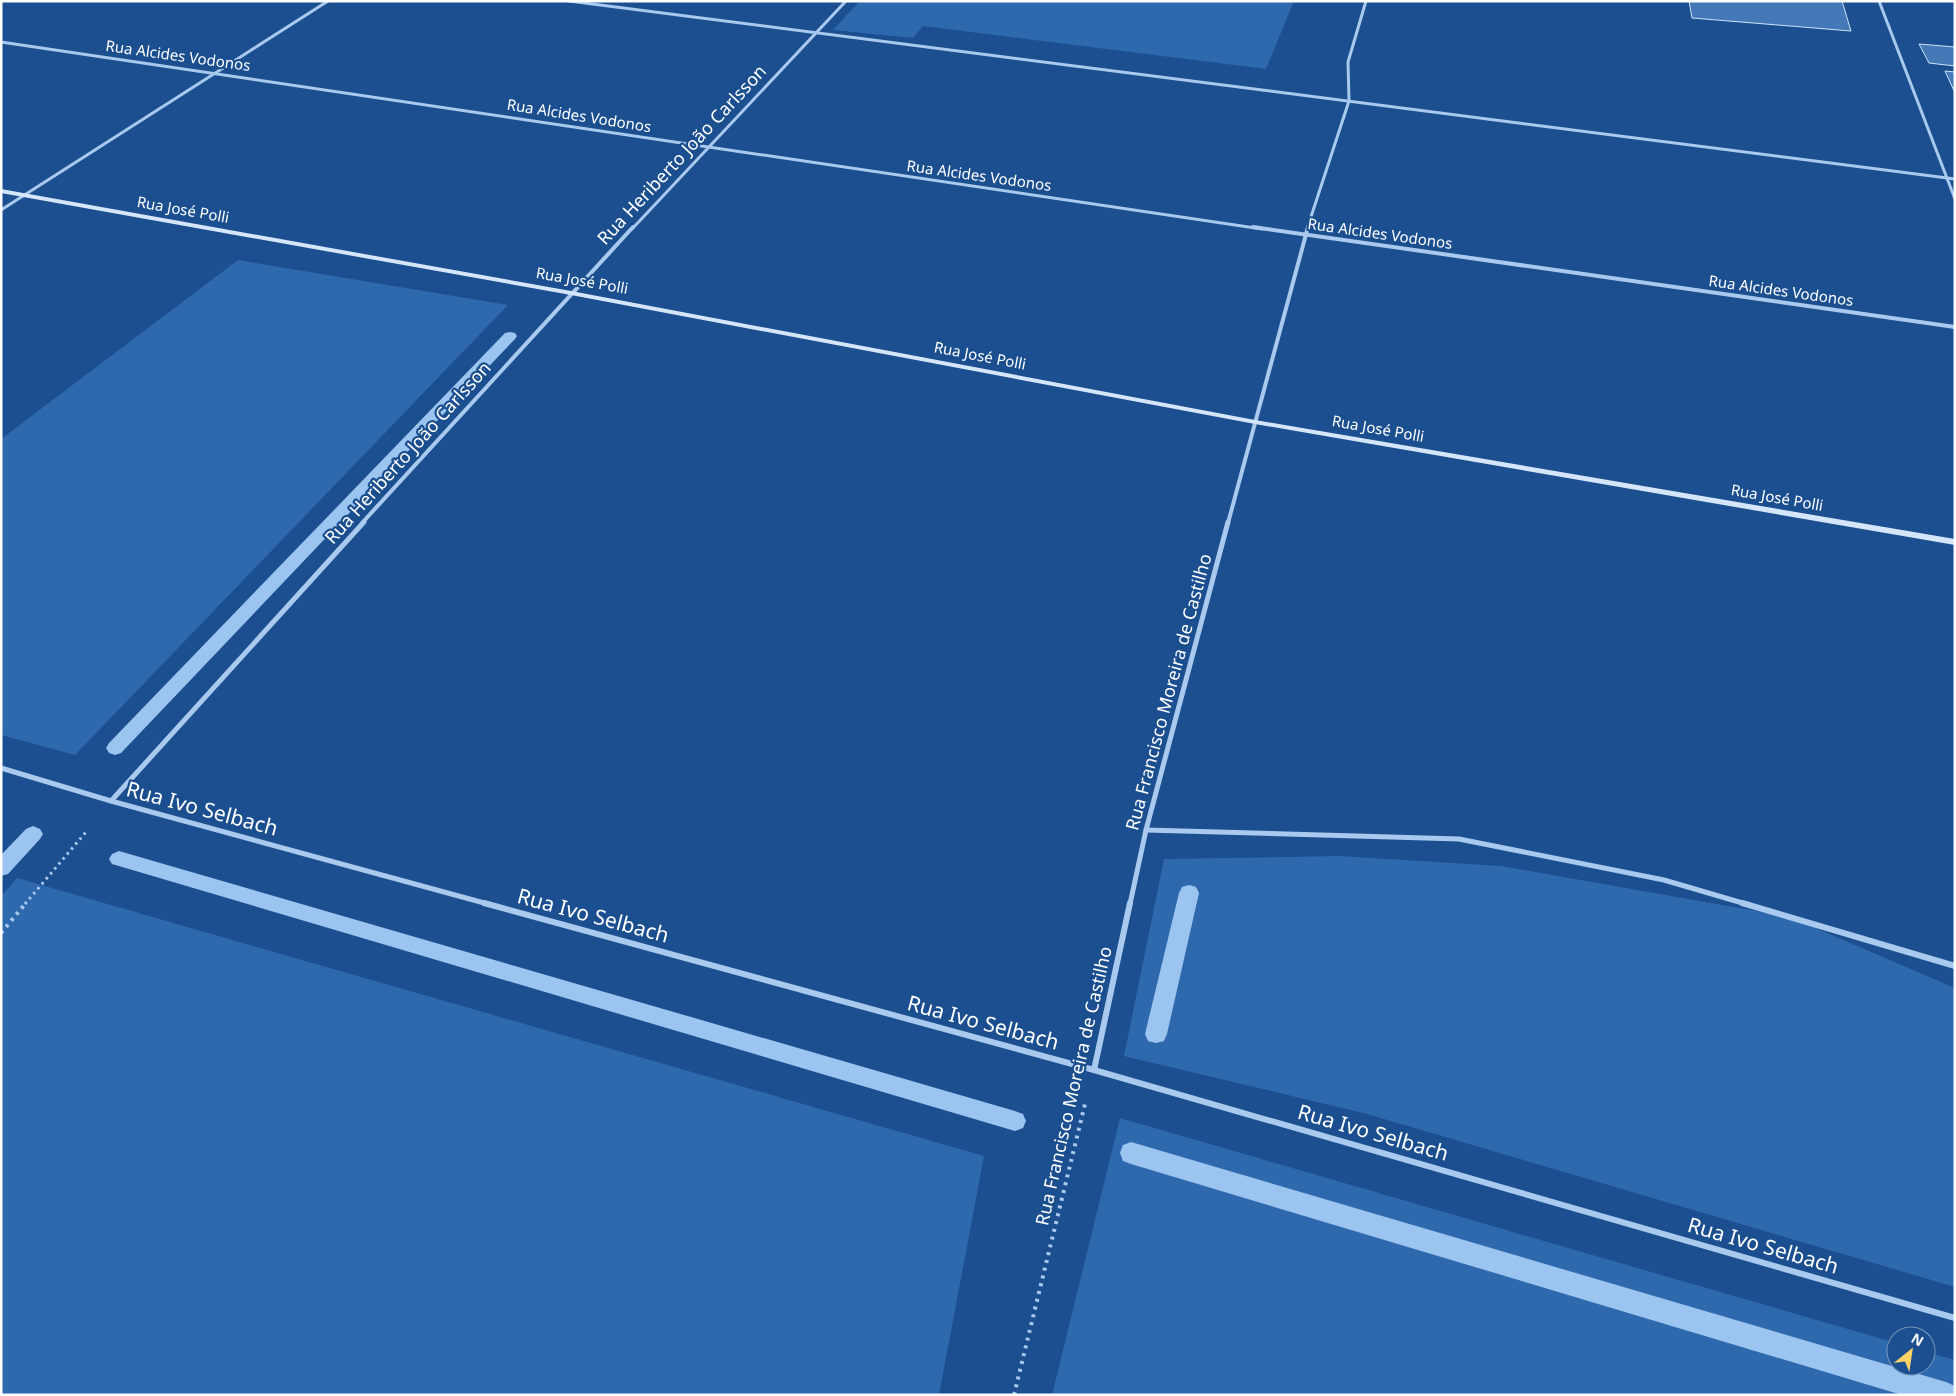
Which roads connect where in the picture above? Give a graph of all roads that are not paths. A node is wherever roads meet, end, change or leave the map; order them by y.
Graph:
1 (328, 1) edge
2 (569, 1) edge
3 (846, 1) edge
4 (1366, 1) edge
5 (1879, 1) edge
6 (815, 33) junction
7 (1, 42) edge
8 (217, 72) junction
9 (1349, 101) junction
10 (708, 147) junction
11 (1946, 178) junction
12 (1955, 179) edge
13 (1, 191) edge
14 (25, 195) junction
15 (1955, 199) edge
16 (1, 210) edge
17 (1305, 235) junction
18 (571, 293) junction
19 (1955, 327) edge
20 (1255, 422) junction
21 (1955, 542) edge
22 (1, 768) edge
23 (111, 801) junction
24 (1146, 830) junction
25 (1955, 966) edge
26 (1094, 1070) junction
27 (1955, 1318) edge

1 - 8 street
2 - 6 street
3 - 6 street, Rua Heriberto João Carlsson
4 - 9 street, Rua Francisco Moreira de Castilho
5 - 11 street
6 - 9 street
6 - 10 street, Rua Heriberto João Carlsson
7 - 8 street, Rua Alcides Vodonos
8 - 10 street, Rua Alcides Vodonos
8 - 14 street
9 - 11 street
9 - 17 street, Rua Francisco Moreira de Castilho
10 - 17 street, Rua Alcides Vodonos
10 - 18 street, Rua Heriberto João Carlsson
11 - 12 street
11 - 15 street
13 - 14 street, Rua José Polli
14 - 16 street
14 - 18 street, Rua José Polli
17 - 19 street, Rua Alcides Vodonos
17 - 20 street, Rua Francisco Moreira de Castilho
18 - 20 street, Rua José Polli
18 - 23 street, Rua Heriberto João Carlsson
20 - 21 street, Rua José Polli
20 - 24 street, Rua Francisco Moreira de Castilho
22 - 23 street, Rua Ivo Selbach
23 - 26 street, Rua Ivo Selbach
24 - 25 street
24 - 26 street, Rua Francisco Moreira de Castilho
26 - 27 street, Rua Ivo Selbach

